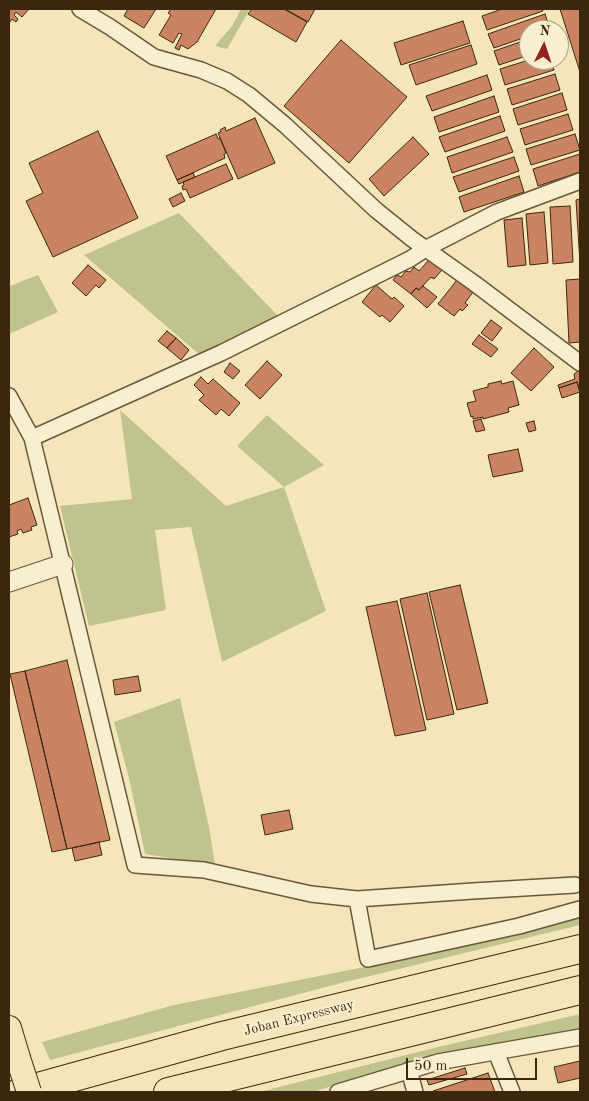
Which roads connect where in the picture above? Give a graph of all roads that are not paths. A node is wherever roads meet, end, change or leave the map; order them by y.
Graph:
1 (80, 9) edge
2 (580, 182) edge
3 (427, 248) junction
4 (580, 363) edge
5 (9, 396) edge
6 (32, 438) junction
7 (63, 564) junction
8 (9, 582) edge
9 (575, 885) dead end
10 (357, 899) junction
11 (580, 909) edge
12 (580, 949) edge
13 (580, 990) edge
14 (9, 1028) edge
15 (580, 1037) edge
16 (496, 1052) junction
17 (408, 1070) junction
18 (20, 1092) edge
19 (29, 1092) edge
20 (168, 1092) edge
21 (338, 1092) edge
22 (416, 1092) edge
23 (512, 1092) edge

1 - 3 street
2 - 3 street
3 - 4 street
3 - 6 street
5 - 6 street
6 - 7 street
7 - 8 street
7 - 10 street
9 - 10 street
10 - 11 street
12 - 18 highway, Joban Expressway
13 - 20 highway
14 - 19 main road, bridge
15 - 16 street
16 - 17 street
16 - 23 street
17 - 21 street
17 - 22 street

